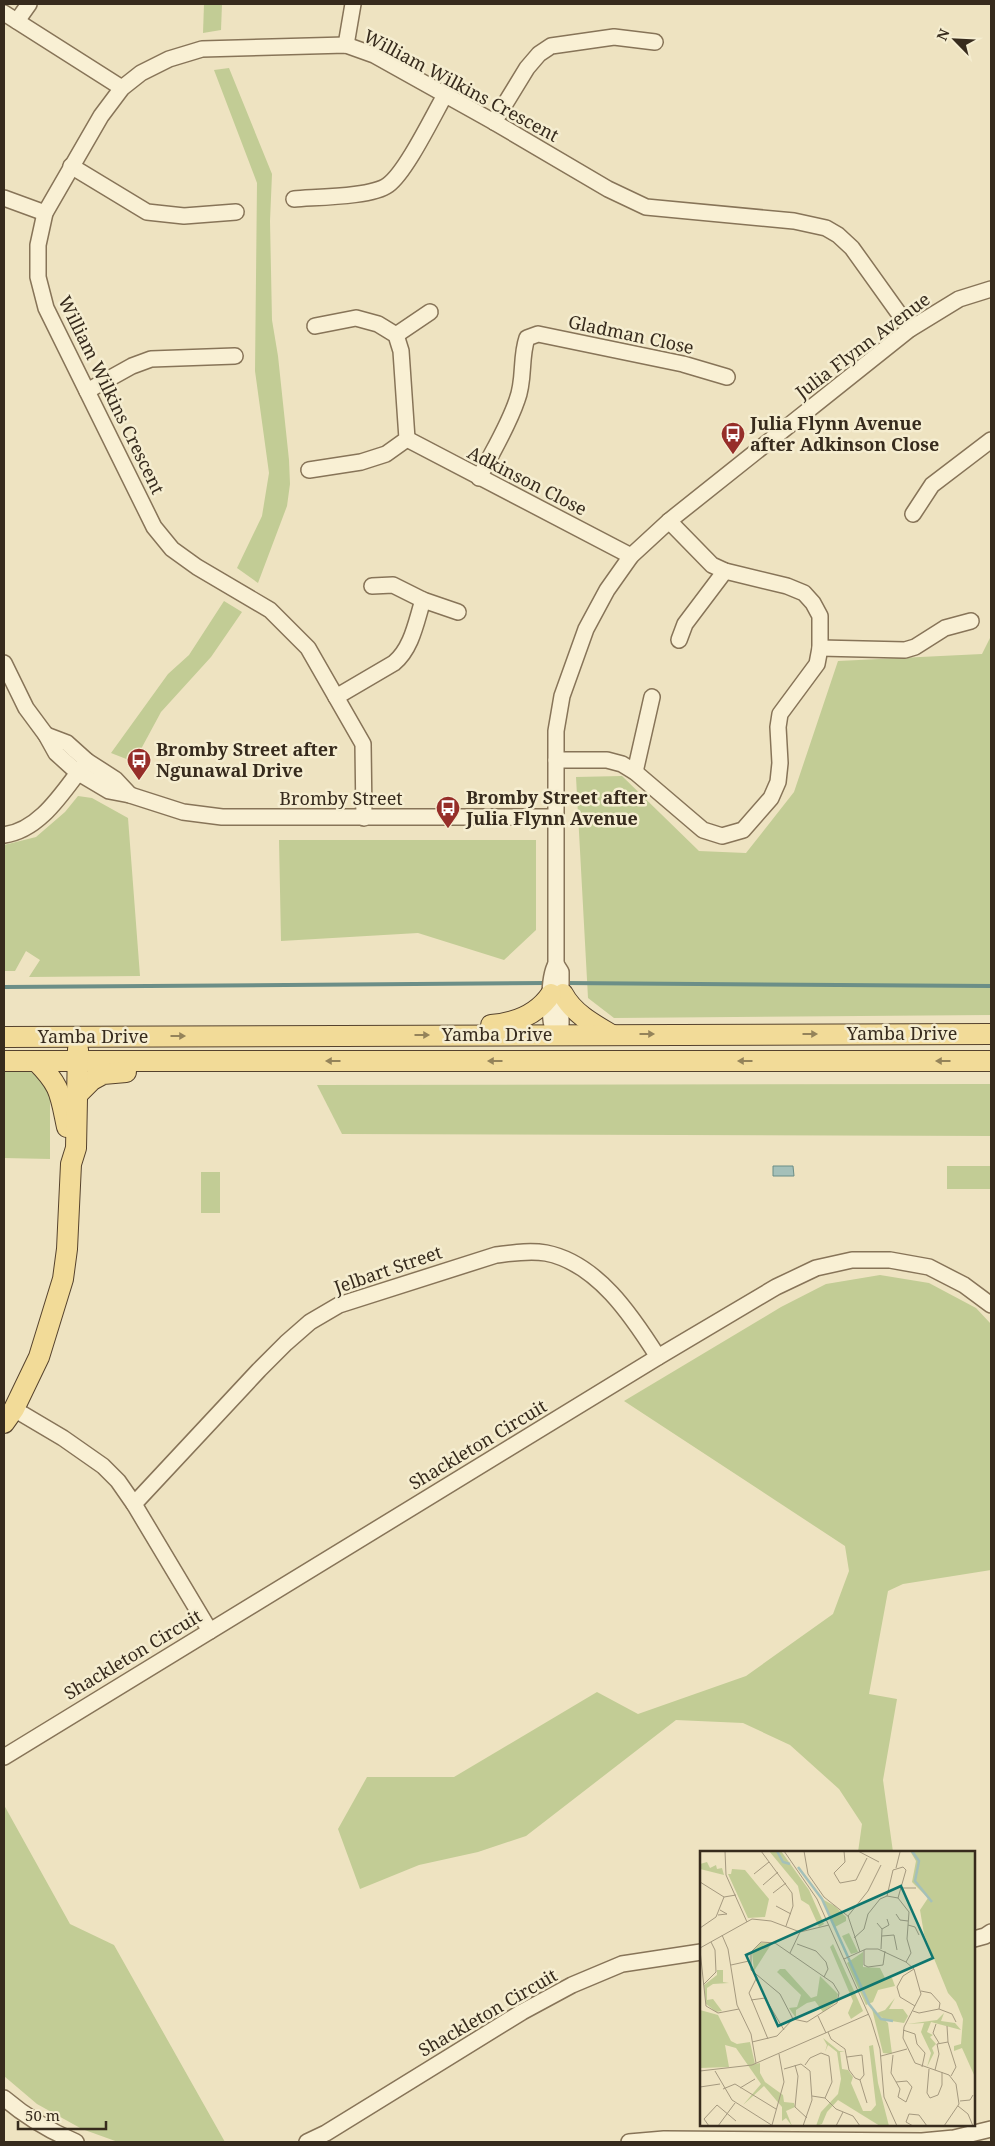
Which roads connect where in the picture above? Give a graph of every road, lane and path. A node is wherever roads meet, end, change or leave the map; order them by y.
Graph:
1 (29, 4) edge
2 (353, 4) edge
3 (4, 13) edge
4 (17, 21) junction
5 (655, 42) dead end
6 (346, 45) junction
7 (122, 88) junction
8 (445, 95) junction
9 (494, 122) junction
10 (71, 166) junction
11 (4, 198) edge
12 (294, 200) dead end
13 (236, 212) dead end
14 (44, 213) junction
15 (991, 289) edge
16 (430, 312) dead end
17 (315, 326) dead end
18 (910, 329) junction
19 (396, 335) junction
20 (235, 356) dead end
21 (727, 377) dead end
22 (87, 391) junction
23 (407, 439) junction
24 (991, 440) edge
25 (309, 470) dead end
26 (479, 478) junction
27 (913, 514) dead end
28 (669, 521) junction
29 (631, 556) junction
30 (724, 571) junction
31 (372, 586) dead end
32 (423, 600) junction
33 (458, 612) dead end
34 (970, 621) dead end
35 (679, 640) dead end
36 (820, 648) junction
37 (4, 664) edge
38 (336, 697) junction
39 (652, 697) dead end
40 (556, 760) junction
41 (82, 766) junction
42 (635, 772) junction
43 (556, 817) junction
44 (364, 818) junction
45 (4, 835) edge
46 (557, 994) junction
47 (612, 1034) junction
48 (991, 1034) edge
49 (459, 1035) junction
50 (4, 1037) edge
51 (73, 1037) junction
52 (558, 1037) junction
53 (4, 1061) edge
54 (36, 1061) junction
55 (74, 1061) junction
56 (164, 1061) junction
57 (532, 1061) junction
58 (649, 1061) junction
59 (991, 1061) edge
60 (79, 1092) junction
61 (67, 1127) junction
62 (71, 1164) junction
63 (991, 1305) edge
64 (658, 1357) junction
65 (9, 1416) edge
66 (134, 1504) junction
67 (210, 1631) junction
68 (4, 1757) edge
69 (700, 1952) edge
70 (4, 2098) edge
71 (991, 2129) edge
72 (76, 2142) edge
73 (307, 2142) edge
74 (629, 2142) edge

1 - 4 street
2 - 6 street
3 - 4 street
4 - 7 street
5 - 9 street
6 - 7 street, William Wilkins Crescent
6 - 8 street, William Wilkins Crescent
7 - 10 street, William Wilkins Crescent
8 - 9 street, William Wilkins Crescent
8 - 12 street
9 - 18 street, William Wilkins Crescent
10 - 13 street
10 - 14 street, William Wilkins Crescent
11 - 14 street
14 - 22 street, William Wilkins Crescent
15 - 18 street, Julia Flynn Avenue
16 - 19 street
17 - 19 street
18 - 28 street, Julia Flynn Avenue
19 - 23 street
20 - 22 street
21 - 26 street, Gladman Close
22 - 38 street, William Wilkins Crescent
23 - 25 street
23 - 26 street, Adkinson Close
24 - 27 street
26 - 29 street, Adkinson Close
28 - 29 street, Julia Flynn Avenue
28 - 30 street
29 - 40 street, Julia Flynn Avenue
30 - 35 street
30 - 36 street
31 - 32 street
32 - 33 street
32 - 38 street
34 - 36 street
36 - 42 street
37 - 41 street, Bromby Street
38 - 44 street, William Wilkins Crescent
39 - 42 street
40 - 42 street
40 - 43 street, Julia Flynn Avenue
41 - 44 street, Bromby Street
41 - 45 street
43 - 44 street, Bromby Street
43 - 46 street, Julia Flynn Avenue
46 - 47 main road
46 - 49 main road
46 - 52 street, Julia Flynn Avenue
47 -> 48 main road, Yamba Drive
47 - 52 main road, Yamba Drive
51 -> 49 main road, Yamba Drive
49 - 52 main road, Yamba Drive
50 - 51 main road, Yamba Drive
51 - 55 main road
52 - 57 main road
52 - 58 main road
53 - 54 main road, Yamba Drive
54 - 55 main road, Yamba Drive
54 - 61 main road
55 - 56 main road, Yamba Drive
55 - 60 main road
55 - 61 main road
57 -> 56 main road, Yamba Drive
56 - 60 main road
57 - 58 main road, Yamba Drive
59 -> 58 main road, Yamba Drive
60 - 62 main road
61 - 62 main road
62 - 65 main road
63 - 64 street, Shackleton Circuit
64 - 66 street, Jelbart Street
64 - 67 street, Shackleton Circuit
65 - 66 street
66 - 67 street
67 - 68 street, Shackleton Circuit
69 - 73 street, Shackleton Circuit
70 - 72 street
71 - 74 street

